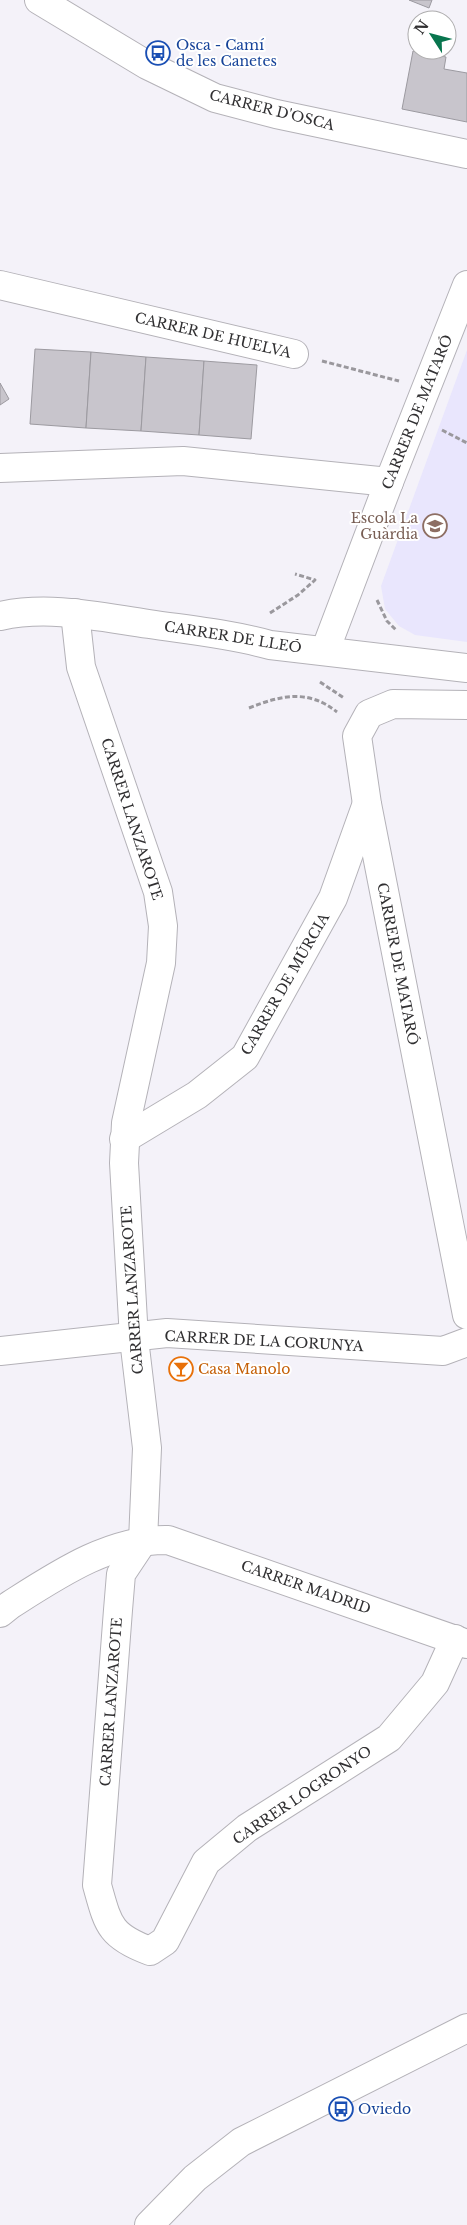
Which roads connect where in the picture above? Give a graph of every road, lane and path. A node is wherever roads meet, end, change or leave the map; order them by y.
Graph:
1 (39, 0) edge
2 (467, 154) edge
3 (0, 285) edge
4 (467, 285) edge
5 (294, 354) joint
6 (426, 388) junction
7 (434, 427) dead end
8 (467, 443) edge
9 (0, 468) edge
10 (389, 482) junction
11 (295, 574) dead end
12 (377, 596) dead end
13 (75, 613) junction
14 (0, 616) edge
15 (399, 632) dead end
16 (240, 637) junction
17 (325, 652) junction
18 (467, 668) edge
19 (467, 705) edge
20 (249, 708) dead end
21 (363, 726) junction
22 (367, 804) junction
23 (124, 1139) junction
24 (467, 1315) edge
25 (134, 1339) junction
26 (467, 1342) edge
27 (0, 1351) edge
28 (143, 1541) junction
29 (0, 1613) edge
30 (461, 1642) edge
31 (150, 1951) joint
32 (467, 2028) edge
33 (149, 2225) edge

1 - 2 street, CARRER D'OSCA
3 - 5 street, CARRER DE HUELVA
4 - 6 street, CARRER DE MATARÓ
5 - 6 path, CARRER DE HUELVA
6 - 10 street, CARRER DE MATARÓ
7 - 8 path
9 - 10 street
10 - 17 street, CARRER DE MATARÓ
11 - 16 path
12 - 15 path
13 - 14 street, CARRER DE LLEÓ
13 - 16 street, CARRER DE LLEÓ
13 - 23 street, CARRER LANZAROTE
16 - 17 street, CARRER DE LLEÓ
17 - 18 street, CARRER DE LLEÓ
19 - 21 street
20 - 21 path
21 - 22 street, CARRER DE MATARÓ
22 - 23 street, CARRER DE MÚRCIA
22 - 24 street, CARRER DE MATARÓ
23 - 25 street, CARRER LANZAROTE
25 - 26 street, CARRER DE LA CORUNYA
25 - 27 street, CARRER DE LA CORUNYA
25 - 28 street, CARRER LANZAROTE
28 - 29 street, CARRER MADRID
28 - 30 street, CARRER MADRID
28 - 31 street, CARRER LANZAROTE
30 - 31 street, CARRER LOGRONYO
32 - 33 street

